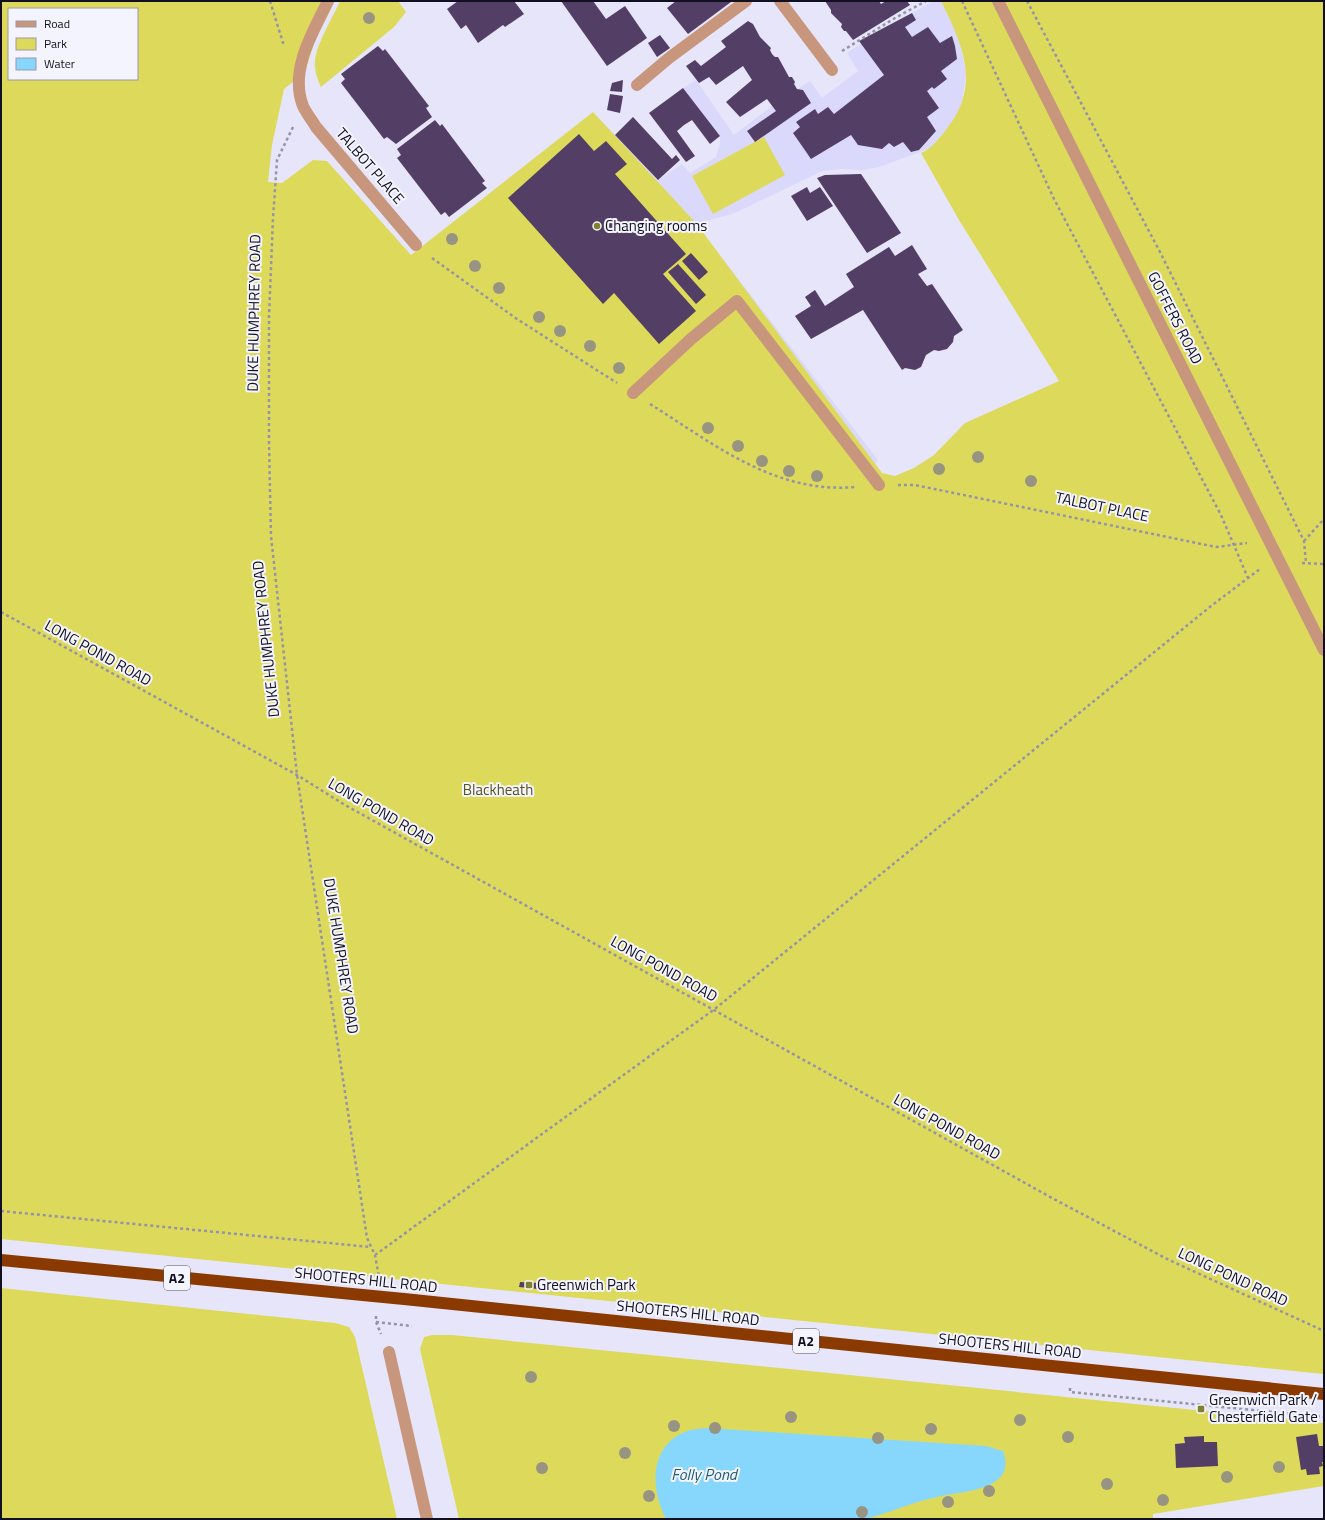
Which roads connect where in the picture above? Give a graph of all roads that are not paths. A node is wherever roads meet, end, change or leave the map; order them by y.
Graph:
1 (328, 1) edge
2 (746, 1) edge
3 (780, 1) edge
4 (998, 1) edge
5 (829, 65) road end
6 (637, 85) dead end
7 (416, 245) dead end
8 (634, 393) dead end
9 (879, 485) dead end
10 (1324, 650) edge
11 (1, 1260) edge
12 (389, 1352) dead end
13 (1324, 1394) edge
14 (427, 1519) edge

1 - 7 street, TALBOT PLACE
2 - 6 street
3 - 5 street
4 - 10 street, GOFFERS ROAD
8 - 9 street
11 - 13 highway, SHOOTERS HILL ROAD / A2
12 - 14 street

